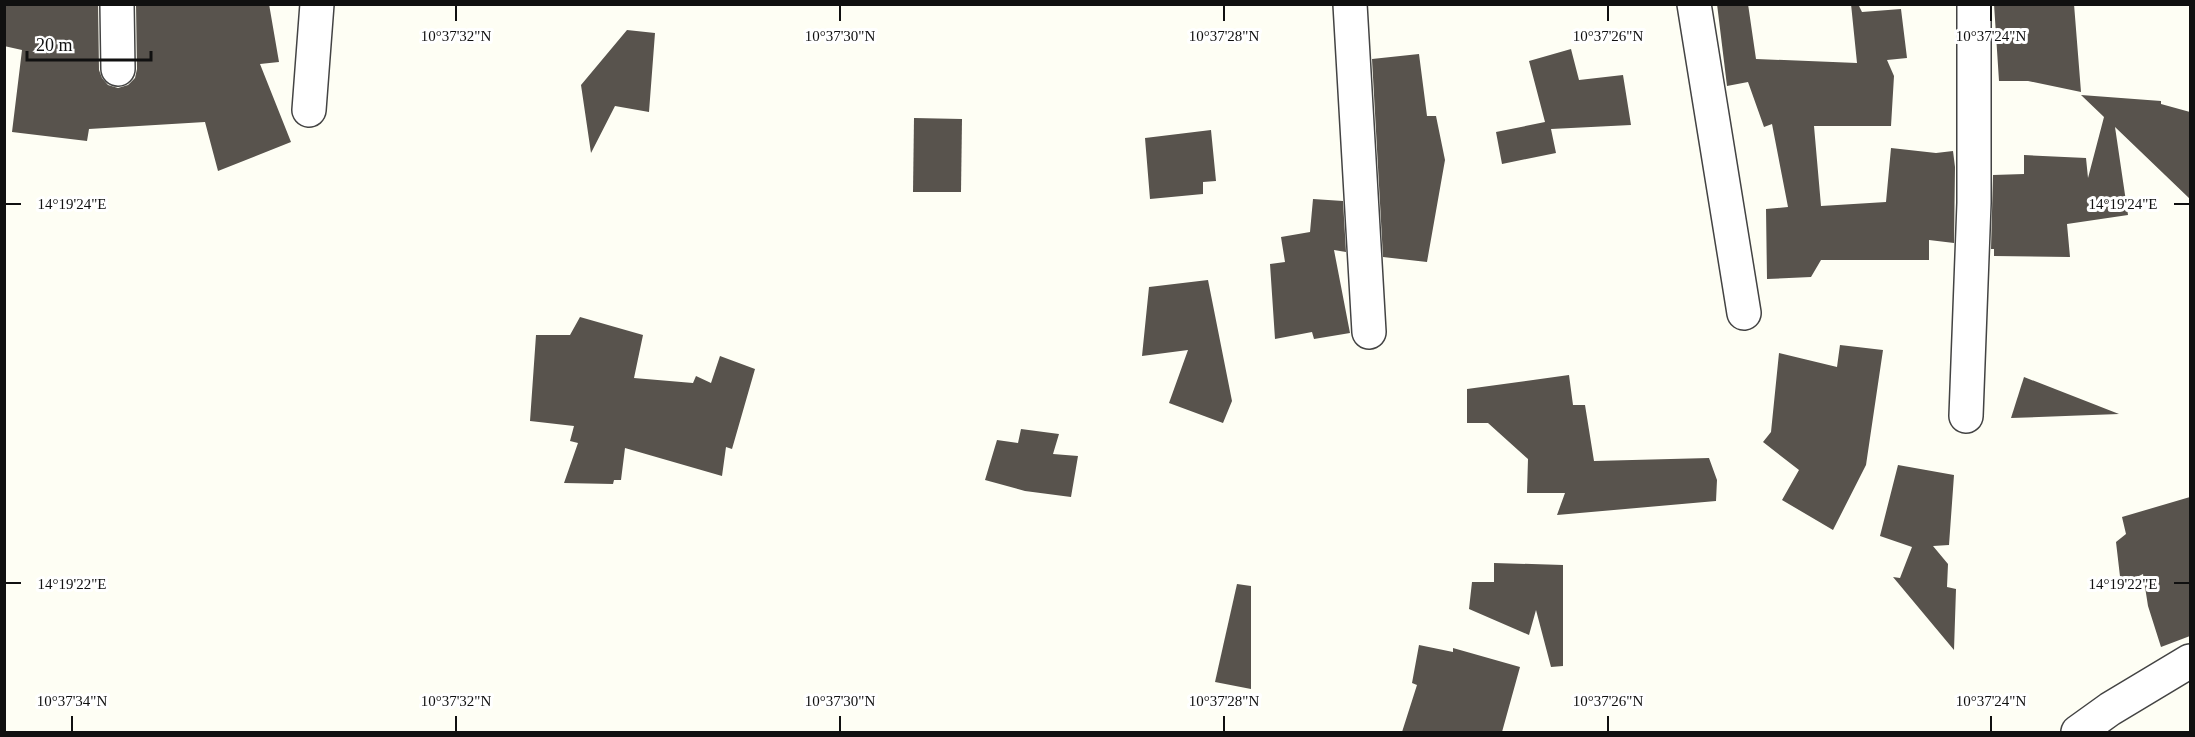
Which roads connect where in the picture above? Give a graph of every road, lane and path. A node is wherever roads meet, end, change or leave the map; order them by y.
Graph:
1 (117, 4) edge
2 (317, 4) edge
3 (1350, 4) edge
4 (1694, 4) edge
5 (1974, 4) edge
6 (118, 69) dead end
7 (309, 110) dead end
8 (1744, 313) dead end
9 (1369, 332) dead end
10 (1966, 416) dead end
11 (2190, 661) edge
12 (2078, 732) edge

1 - 6 street
2 - 7 street
3 - 9 street
4 - 8 street
5 - 10 street
11 - 12 street

